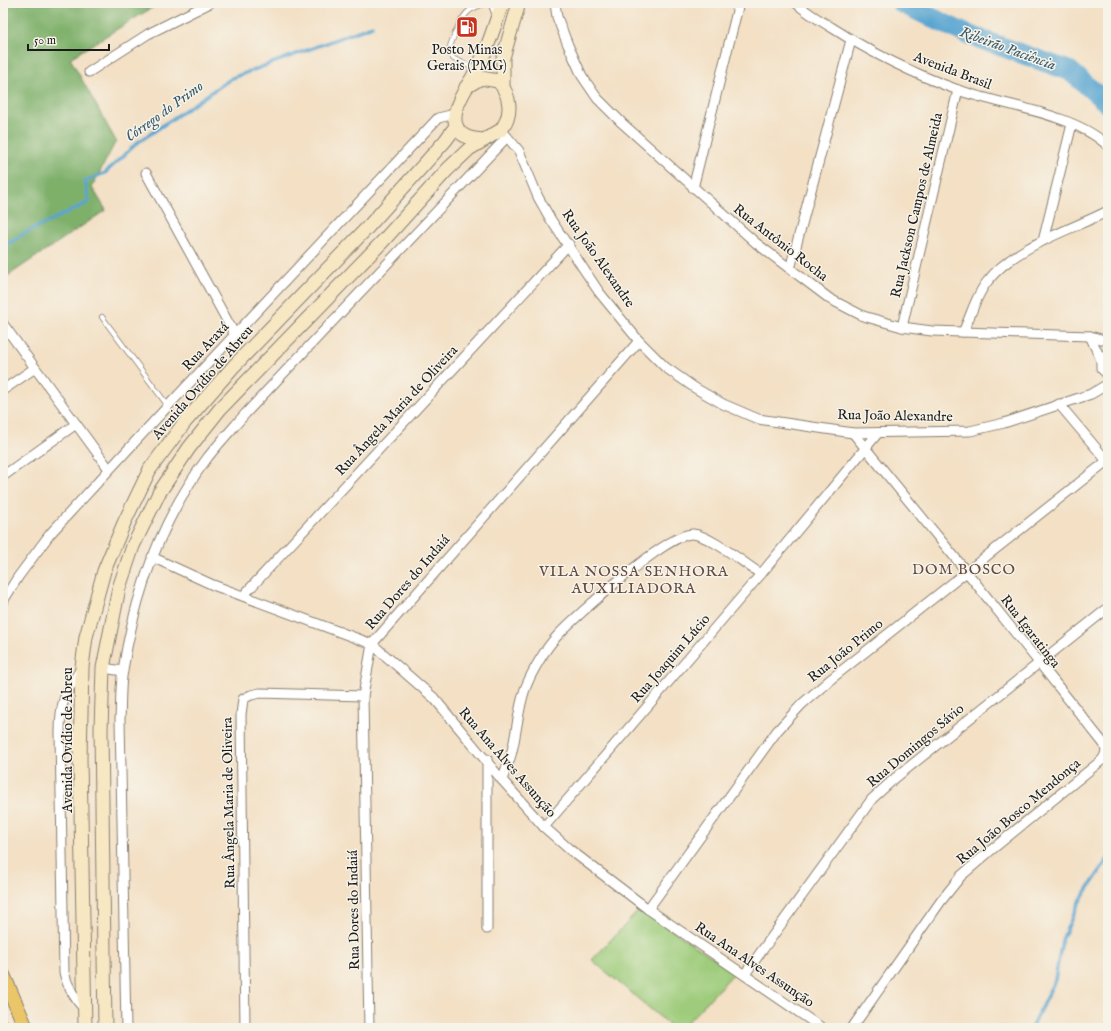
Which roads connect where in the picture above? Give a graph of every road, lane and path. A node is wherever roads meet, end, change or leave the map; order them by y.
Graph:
1 (210, 3) edge
2 (487, 3) edge
3 (493, 3) edge
4 (502, 3) edge
5 (520, 3) edge
6 (555, 3) edge
7 (739, 3) edge
8 (796, 3) edge
9 (498, 16) junction
10 (851, 40) junction
11 (477, 69) junction
12 (89, 72) dead end
13 (503, 86) junction
14 (466, 87) junction
15 (958, 90) junction
16 (455, 120) junction
17 (1072, 124) junction
18 (504, 134) junction
19 (484, 140) junction
20 (1108, 146) edge
21 (146, 173) dead end
22 (693, 188) junction
23 (1108, 211) edge
24 (1043, 241) junction
25 (569, 244) junction
26 (790, 270) junction
27 (102, 317) dead end
28 (3, 324) edge
29 (902, 327) junction
30 (964, 332) junction
31 (235, 335) junction
32 (1090, 336) junction
33 (639, 341) junction
34 (1108, 341) edge
35 (1108, 352) edge
36 (1101, 360) junction
37 (35, 368) junction
38 (1108, 375) edge
39 (1108, 384) edge
40 (3, 390) edge
41 (1059, 404) junction
42 (168, 406) junction
43 (76, 424) junction
44 (853, 433) junction
45 (878, 433) junction
46 (866, 447) junction
47 (1107, 460) edge
48 (109, 469) junction
49 (3, 476) edge
50 (152, 557) junction
51 (966, 570) junction
52 (761, 574) junction
53 (243, 596) junction
54 (3, 601) edge
55 (1108, 608) edge
56 (372, 644) junction
57 (1038, 662) junction
58 (82, 667) junction
59 (103, 668) junction
60 (123, 671) junction
61 (363, 696) junction
62 (1106, 755) joint
63 (487, 759) junction
64 (502, 780) junction
65 (82, 799) junction
66 (102, 800) junction
67 (544, 827) junction
68 (648, 909) junction
69 (487, 929) dead end
70 (745, 974) junction
71 (3, 975) edge
72 (85, 1010) junction
73 (26, 1028) edge
74 (85, 1028) edge
75 (105, 1028) edge
76 (126, 1028) edge
77 (245, 1028) edge
78 (369, 1028) edge
79 (822, 1028) edge
80 (852, 1028) edge

1 - 12 street
2 - 11 lane
3 - 9 street
4 - 9 main road
5 - 13 main road
6 - 22 street, Rua Antônio Rocha
7 - 22 street
8 - 10 street, Avenida Brasil
9 - 11 main road
10 - 15 street, Avenida Brasil
10 - 26 street
11 - 14 main road
13 - 14 main road
13 - 18 main road
14 - 16 main road
15 - 17 street, Avenida Brasil
15 - 29 street, Rua Jackson Campos de Almeida
16 - 19 main road
16 - 31 street, Rua Araxá
16 - 58 main road, Avenida Ovídio de Abreu
17 - 20 street, Avenida Brasil
17 - 24 street
18 - 19 main road
18 - 25 street, Rua João Alexandre
18 - 50 street
19 - 59 main road
21 - 31 street
22 - 26 street, Rua Antônio Rocha
23 - 24 street
24 - 30 street
25 - 33 street, Rua João Alexandre
25 - 53 street, Rua Ângela Maria de Oliveira
26 - 29 street, Rua Antônio Rocha
27 - 42 lane
28 - 37 street
29 - 30 street, Rua Antônio Rocha
30 - 32 street, Rua Antônio Rocha
31 - 42 street, Rua Araxá
32 - 34 street, Rua Antônio Rocha
32 - 36 street
33 - 44 street, Rua João Alexandre
33 - 56 street, Rua Dores do Indaiá
35 - 36 street
36 - 38 street
37 - 40 street
37 - 43 street
39 - 41 street, Rua João Alexandre
41 - 45 street, Rua João Alexandre
41 - 47 street
42 - 48 street, Rua Araxá
43 - 48 street
43 - 49 street
44 - 45 street, Rua João Alexandre
44 - 46 street, Rua Igaratinga
45 - 46 street, Rua Joaquim Lúcio
46 - 51 street, Rua Igaratinga
46 - 52 street, Rua Joaquim Lúcio
47 - 51 street, Rua João Primo
48 - 54 street, Rua Araxá
50 - 53 street, Rua Ana Alves Assunção
50 - 60 street
51 - 57 street, Rua Igaratinga
51 - 68 street, Rua João Primo
52 - 64 street
52 - 67 street, Rua Joaquim Lúcio
53 - 56 street, Rua Ana Alves Assunção
55 - 57 street, Rua Domingos Sávio
56 - 61 street, Rua Dores do Indaiá
56 - 63 street, Rua Ana Alves Assunção
57 - 62 street, Rua Igaratinga
57 - 70 street, Rua Domingos Sávio
58 - 65 main road, Avenida Ovídio de Abreu
58 - 72 street
59 - 60 street
59 - 66 main road
60 - 76 street
61 - 77 street, Rua Ângela Maria de Oliveira
61 - 78 street, Rua Dores do Indaiá
62 - 80 street, Rua João Bosco Mendonça
63 - 64 street, Rua Ana Alves Assunção
63 - 69 street
64 - 67 street, Rua Ana Alves Assunção
65 - 66 main road
65 - 72 main road, Avenida Ovídio de Abreu
66 - 75 main road
67 - 68 street, Rua Ana Alves Assunção
68 - 70 street, Rua Ana Alves Assunção
70 - 79 street, Rua Ana Alves Assunção
71 - 73 main road
72 - 74 main road, Avenida Ovídio de Abreu

